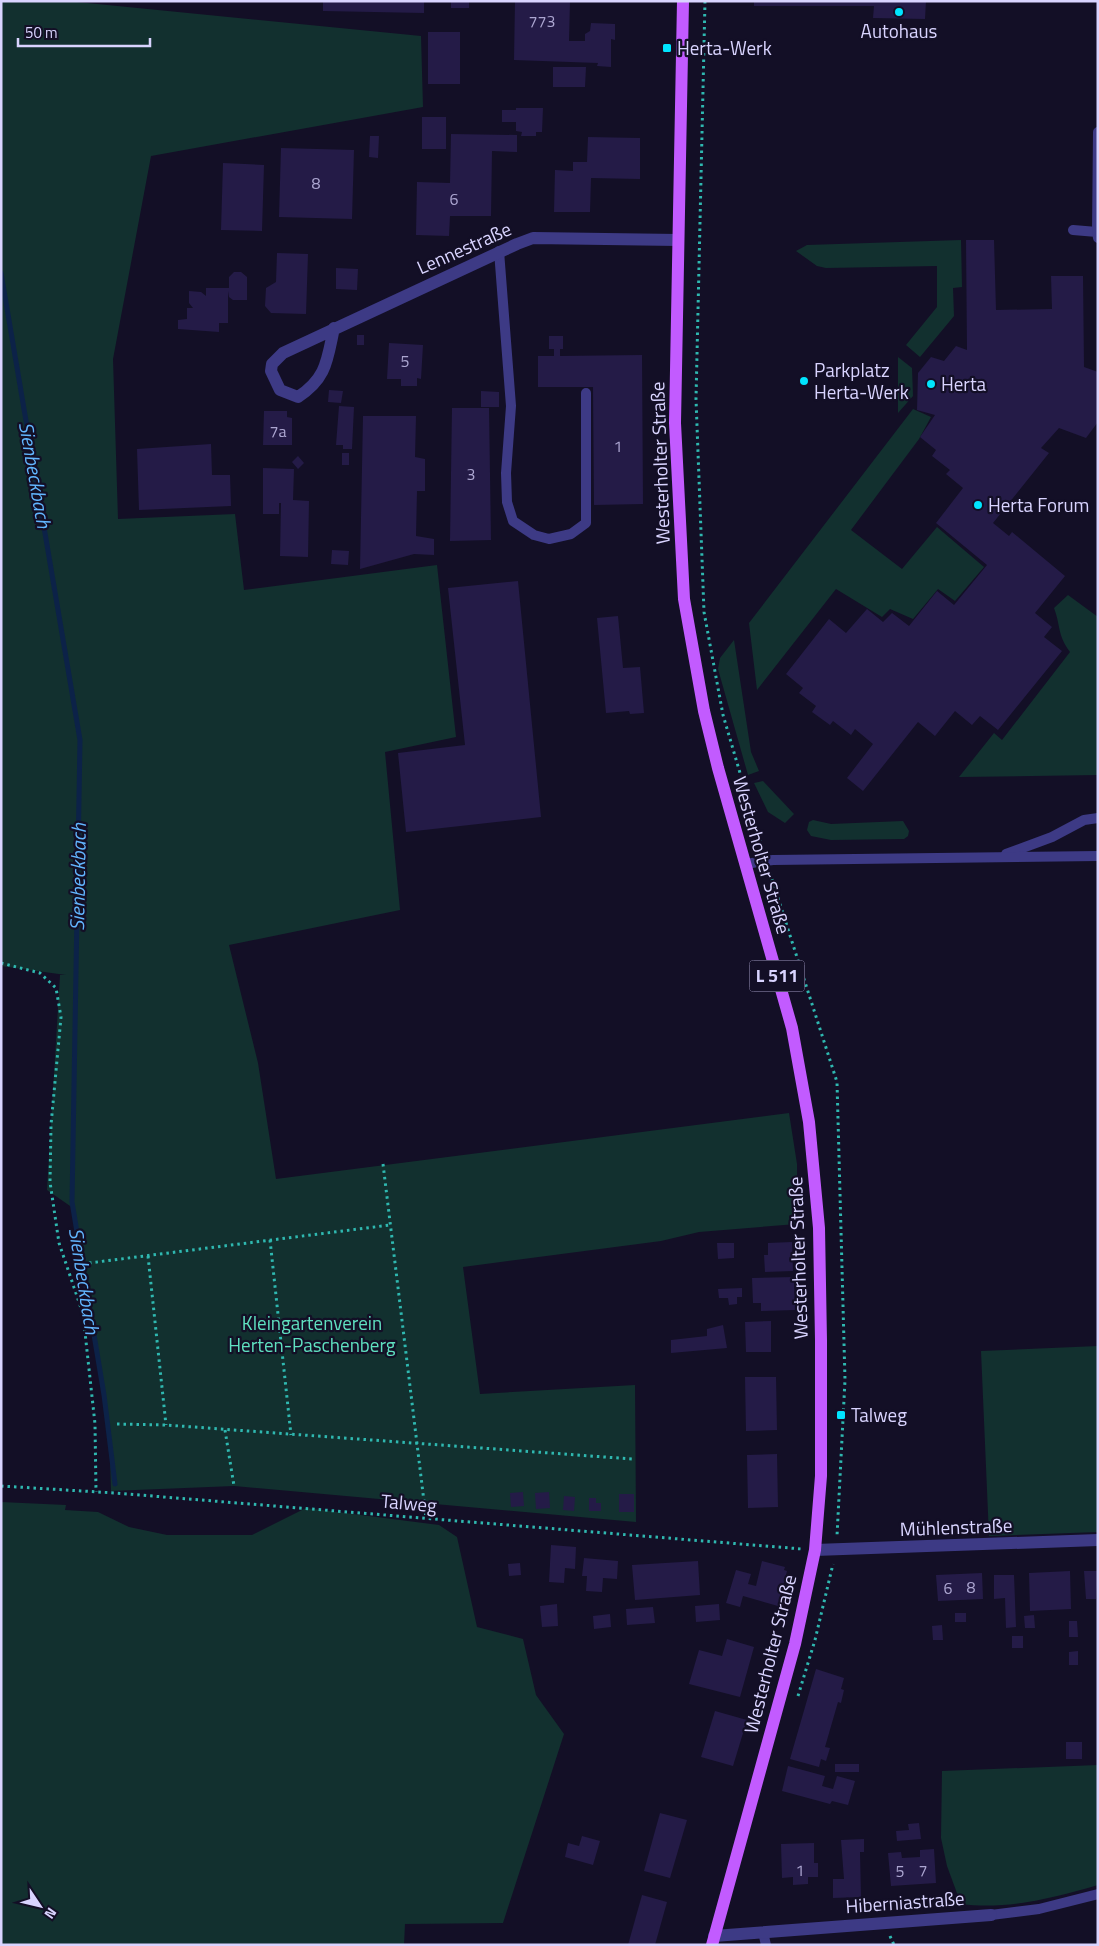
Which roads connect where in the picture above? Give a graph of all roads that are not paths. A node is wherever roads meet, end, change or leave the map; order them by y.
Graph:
1 (683, 1) edge
2 (1098, 132) edge
3 (1098, 205) edge
4 (1073, 230) dead end
5 (1097, 232) edge
6 (1098, 239) edge
7 (678, 240) junction
8 (499, 251) junction
9 (334, 328) junction
10 (586, 393) dead end
11 (1098, 818) edge
12 (1098, 856) edge
13 (998, 857) junction
14 (745, 864) junction
15 (1098, 1540) edge
16 (815, 1550) junction
17 (1098, 1894) edge
18 (991, 1915) joint
19 (765, 1938) edge
20 (713, 1940) edge

1 - 7 main road, Westerholter Straße / L 511
2 - 3 lane
3 - 5 lane
4 - 5 lane
5 - 6 lane
7 - 8 street, Lennestraße
7 - 14 main road, Westerholter Straße / L 511
8 - 9 street, Lennestraße
8 - 10 lane
9 - 9 street, Lennestraße
11 - 13 lane
12 - 13 lane
13 - 14 lane
14 - 16 main road, Westerholter Straße / L 511
15 - 16 street, Mühlenstraße
16 - 20 main road, Westerholter Straße / L 511
17 - 18 lane, Hiberniastraße
18 - 19 street, Hiberniastraße
19 - 20 street, Hiberniastraße

